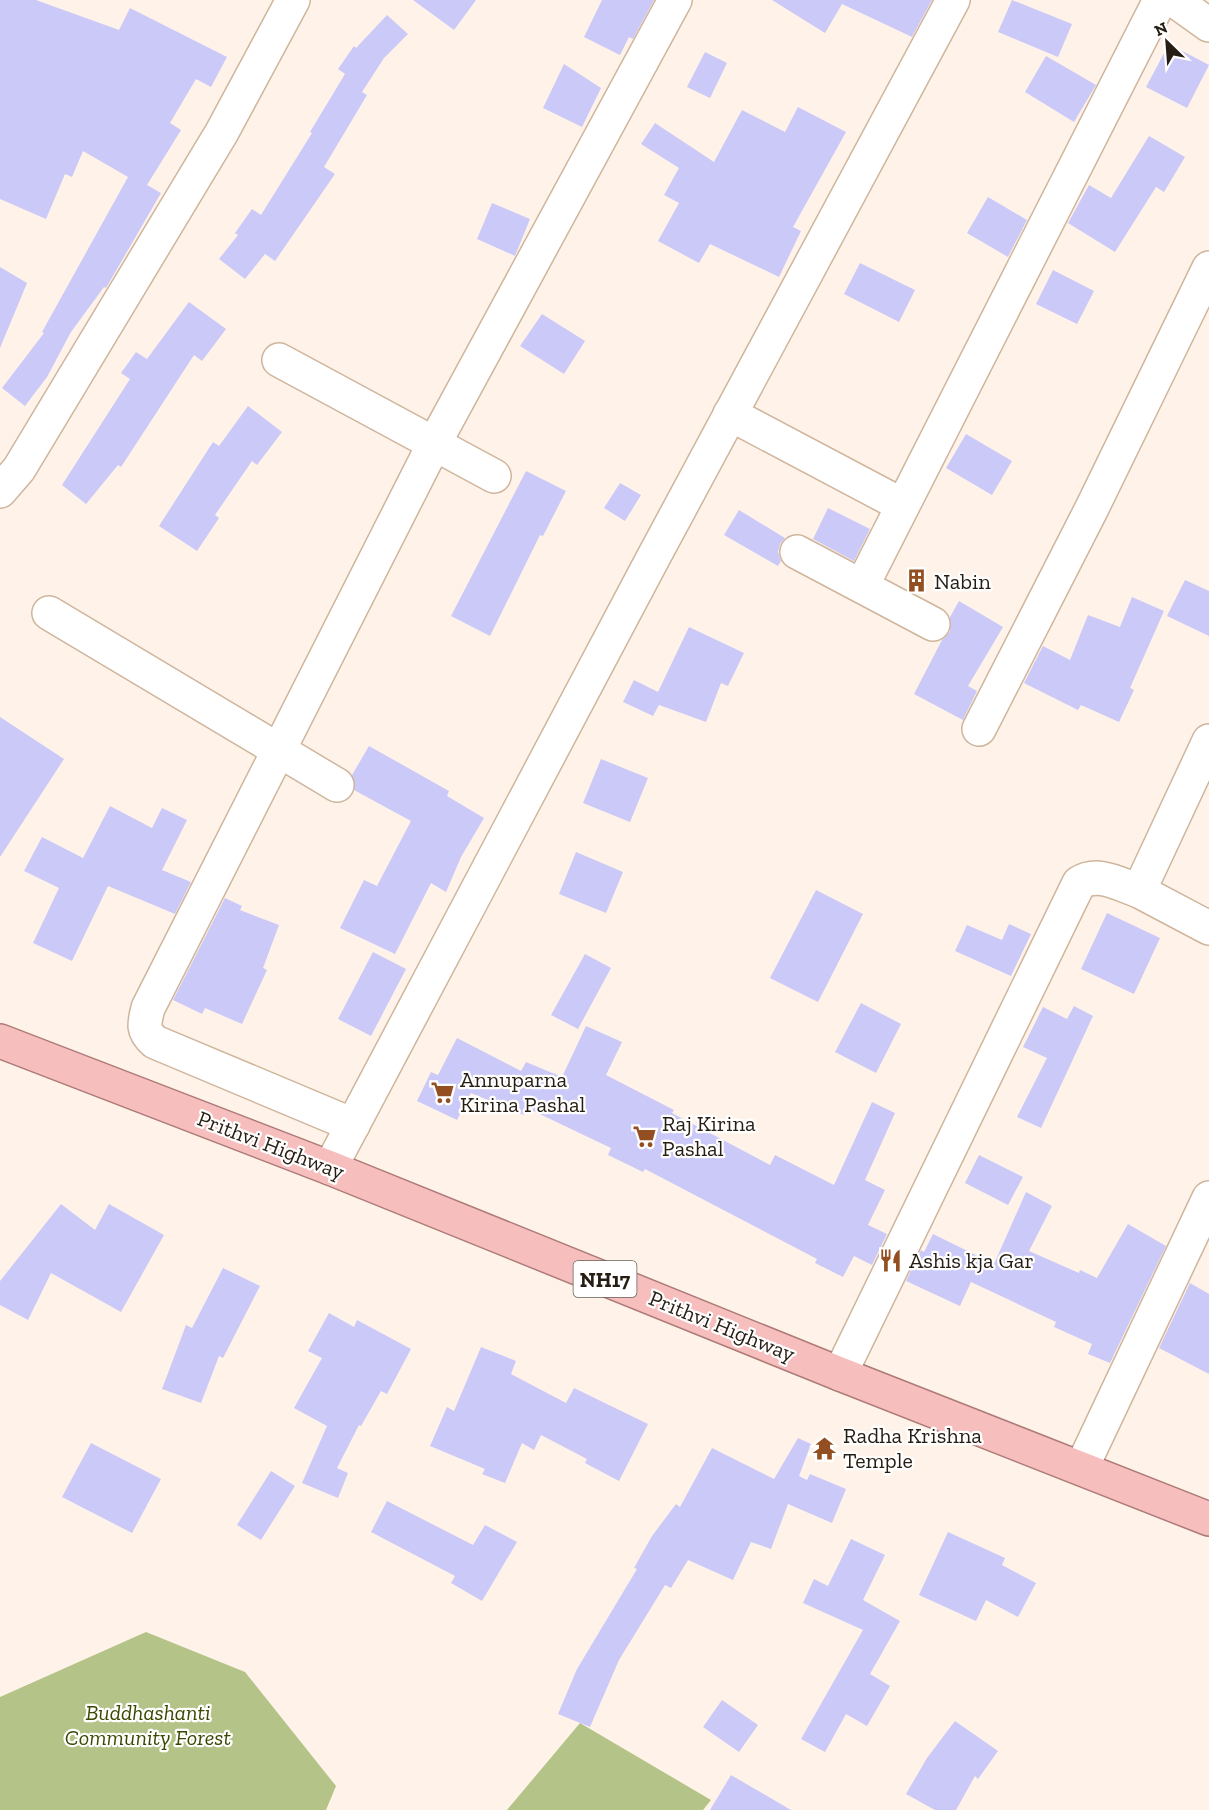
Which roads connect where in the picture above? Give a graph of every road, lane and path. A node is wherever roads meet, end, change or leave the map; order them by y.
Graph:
1 (293, 0) edge
2 (675, 0) edge
3 (953, 0) edge
4 (1160, 0) edge
5 (1174, 0) edge
6 (1209, 25) edge
7 (1209, 268) edge
8 (279, 360) dead end
9 (730, 414) junction
10 (434, 444) junction
11 (495, 476) dead end
12 (0, 491) edge
13 (902, 505) junction
14 (797, 552) dead end
15 (862, 586) junction
16 (49, 613) dead end
17 (933, 624) dead end
18 (980, 729) dead end
19 (1209, 741) edge
20 (279, 752) junction
21 (338, 785) dead end
22 (1139, 891) junction
23 (1209, 928) edge
24 (0, 1041) edge
25 (353, 1125) junction
26 (330, 1168) junction
27 (1209, 1198) edge
28 (840, 1374) junction
29 (1082, 1467) junction
30 (1209, 1519) edge

1 - 12 street
2 - 10 street
3 - 9 street
4 - 13 street
5 - 6 street
7 - 18 street
8 - 10 street
9 - 13 street
9 - 25 street
10 - 11 street
10 - 20 street
13 - 15 street
14 - 15 street
15 - 17 street
16 - 20 street
19 - 22 street
20 - 21 street
20 - 25 street
22 - 23 street
22 - 28 street
24 - 26 highway, Prithvi Highway / NH17
25 - 26 street
26 - 28 highway, Prithvi Highway / NH17
27 - 29 street
28 - 29 highway, Prithvi Highway / NH17
29 - 30 highway, Prithvi Highway / NH17

